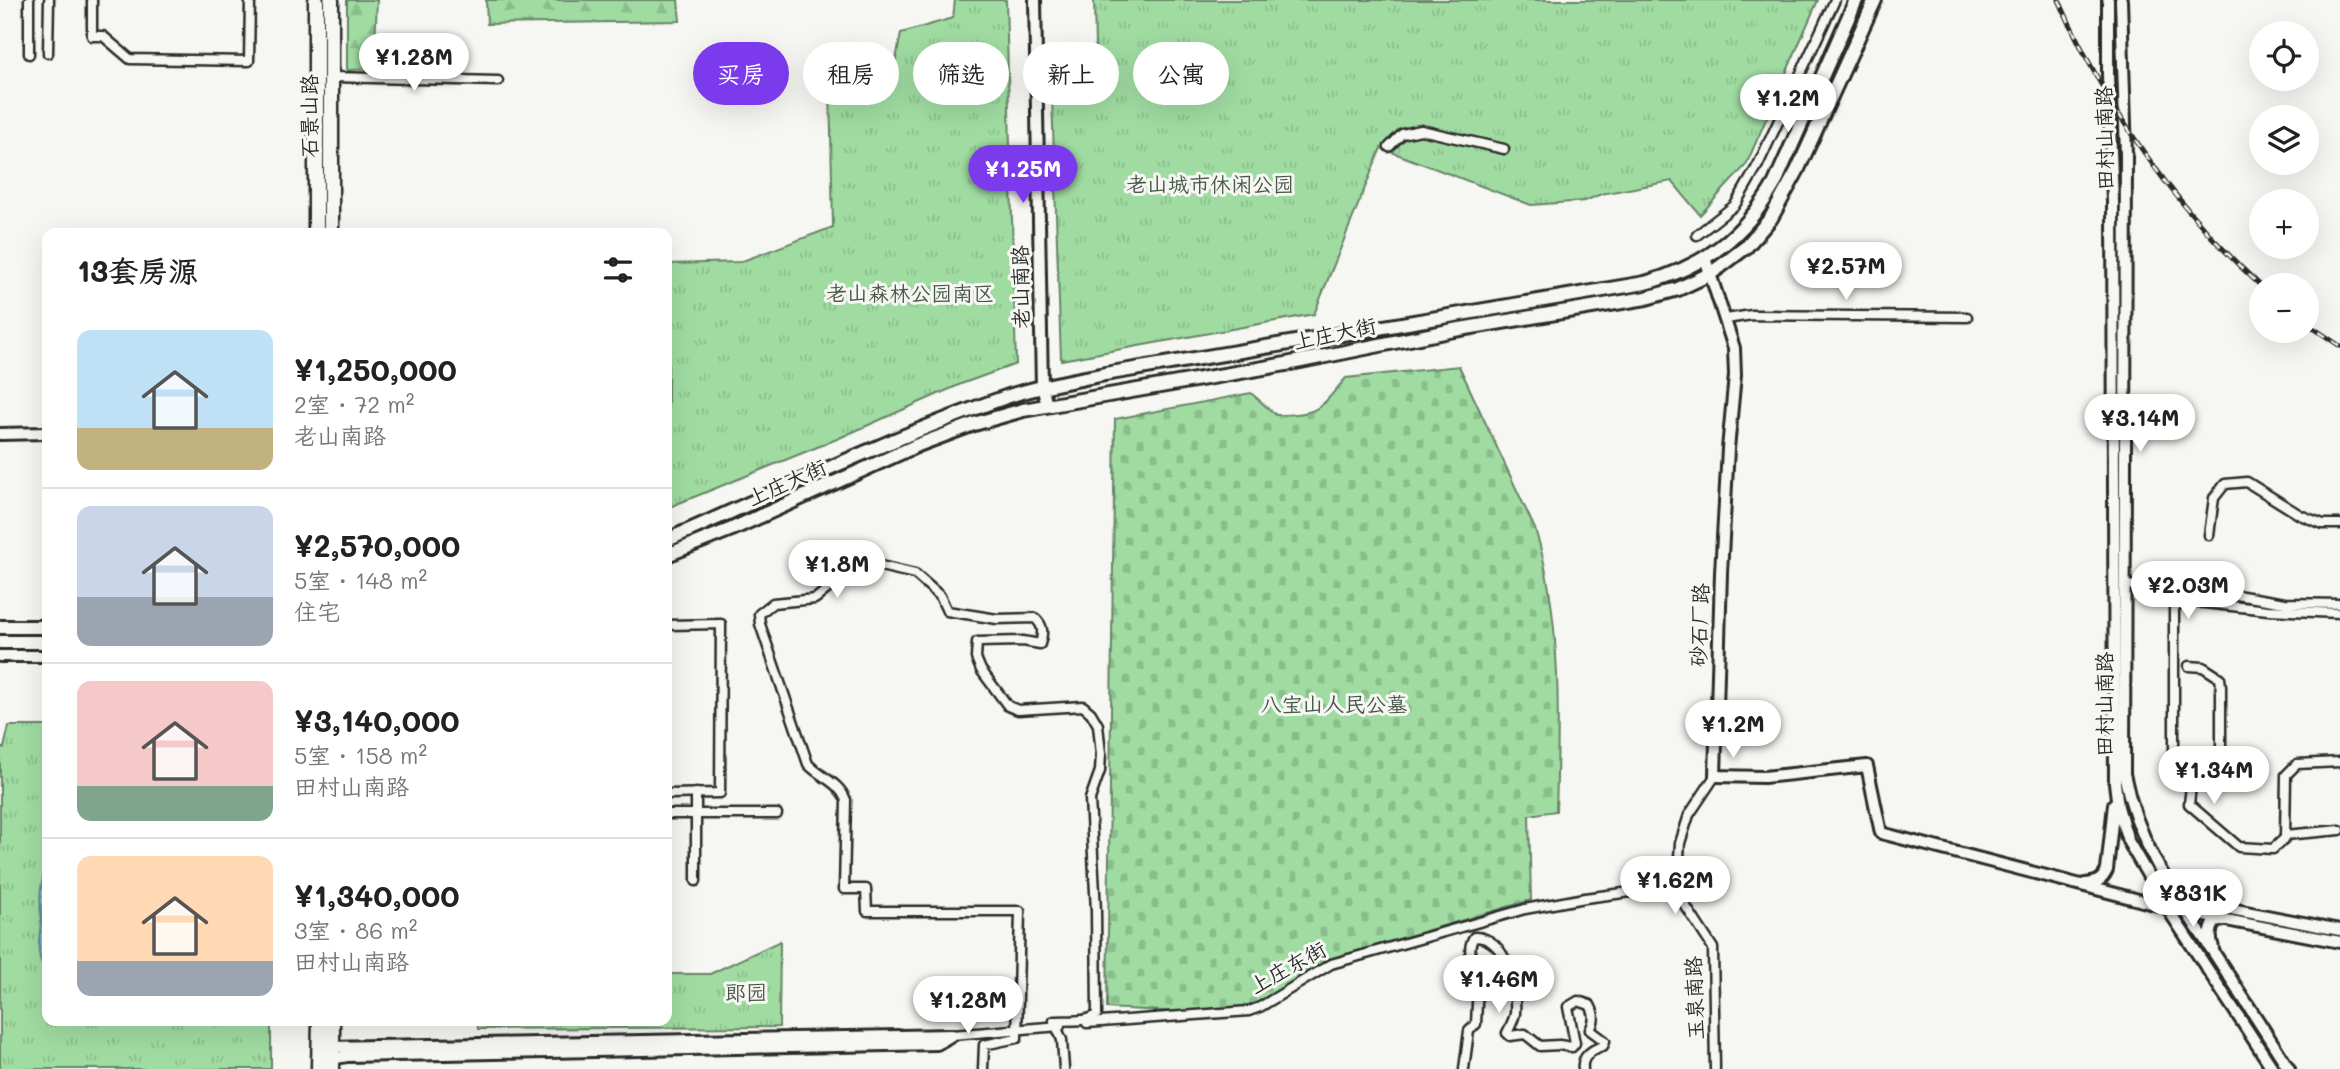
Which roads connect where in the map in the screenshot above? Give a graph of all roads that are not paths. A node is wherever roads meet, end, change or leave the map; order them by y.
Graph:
1 (29, 0) edge
2 (49, 0) edge
3 (92, 0) edge
4 (250, 0) edge
5 (316, 0) edge
6 (331, 0) edge
7 (1035, 0) edge
8 (1835, 0) edge
9 (1856, 0) edge
10 (1875, 0) edge
11 (2108, 0) edge
12 (2121, 0) edge
13 (48, 53) dead end
14 (29, 54) dead end
15 (331, 77) junction
16 (498, 81) dead end
17 (1389, 147) dead end
18 (1504, 149) dead end
19 (316, 228) edge
20 (331, 228) edge
21 (1698, 235) dead end
22 (1705, 258) junction
23 (1710, 274) junction
24 (1967, 317) dead end
25 (1726, 319) junction
26 (1042, 387) junction
27 (1046, 405) junction
28 (42, 433) edge
29 (0, 434) edge
30 (2340, 524) edge
31 (2209, 535) dead end
32 (672, 538) edge
33 (672, 553) edge
34 (2124, 585) junction
35 (2340, 604) edge
36 (2340, 613) edge
37 (672, 625) edge
38 (0, 627) edge
39 (42, 627) edge
40 (0, 642) edge
41 (42, 642) edge
42 (0, 656) edge
43 (42, 656) edge
44 (2189, 666) dead end
45 (2340, 762) edge
46 (1715, 776) junction
47 (2115, 783) junction
48 (2191, 786) junction
49 (696, 793) junction
50 (672, 794) edge
51 (672, 814) edge
52 (696, 814) junction
53 (777, 814) dead end
54 (2340, 830) edge
55 (2285, 835) junction
56 (696, 881) dead end
57 (2076, 884) junction
58 (1677, 886) junction
59 (2166, 906) junction
60 (2182, 908) junction
61 (2227, 919) junction
62 (2340, 930) edge
63 (2340, 942) edge
64 (2215, 954) junction
65 (321, 1026) edge
66 (331, 1026) edge
67 (952, 1035) joint
68 (326, 1059) edge
69 (983, 1069) edge
70 (1064, 1069) edge
71 (1464, 1069) edge
72 (1583, 1069) edge
73 (1715, 1069) edge
74 (2273, 1069) edge
75 (2289, 1069) edge

1 - 14 street
2 - 13 street
3 - 4 street
5 - 19 highway, 石景山路
6 - 15 highway, 石景山路
7 - 26 main road, 老山南路
8 - 21 street
9 - 22 main road, 上庄大街
10 - 23 main road, 上庄大街
11 - 47 main road, 田村山南路
12 - 34 main road, 田村山南路
15 - 16 street
15 - 20 highway, 石景山路
17 - 18 street
22 - 23 main road, 砂石厂路
22 - 26 main road, 上庄大街
23 - 25 main road, 砂石厂路
23 - 27 main road, 上庄大街
24 - 25 street
25 - 46 main road, 砂石厂路
26 - 27 main road, 老山南路
26 - 32 main road, 上庄大街
27 - 33 main road, 上庄大街
28 - 29 main road
30 - 31 street
34 - 35 street
34 - 60 main road, 田村山南路
36 - 48 street
37 - 49 street
38 - 39 main road
40 - 41 main road
42 - 43 main road
44 - 48 street
45 - 55 street
46 - 57 main road
46 - 58 street
47 - 57 main road
47 - 59 main road, 田村山南路
48 - 55 street
49 - 50 street
49 - 52 street
51 - 52 street
52 - 53 street
52 - 56 street
54 - 55 street
57 - 59 main road
58 - 67 street, 上庄东街
58 - 73 street, 玉泉南路
59 - 60 main road
59 - 74 main road, 田村山南路
60 - 61 main road
60 - 62 main road
60 - 64 main road, 田村山南路
61 - 63 main road
61 - 64 main road
64 - 75 main road, 田村山南路
65 - 68 highway
66 - 68 highway
67 - 68 main road, 上庄东街
69 - 70 street
71 - 72 street

